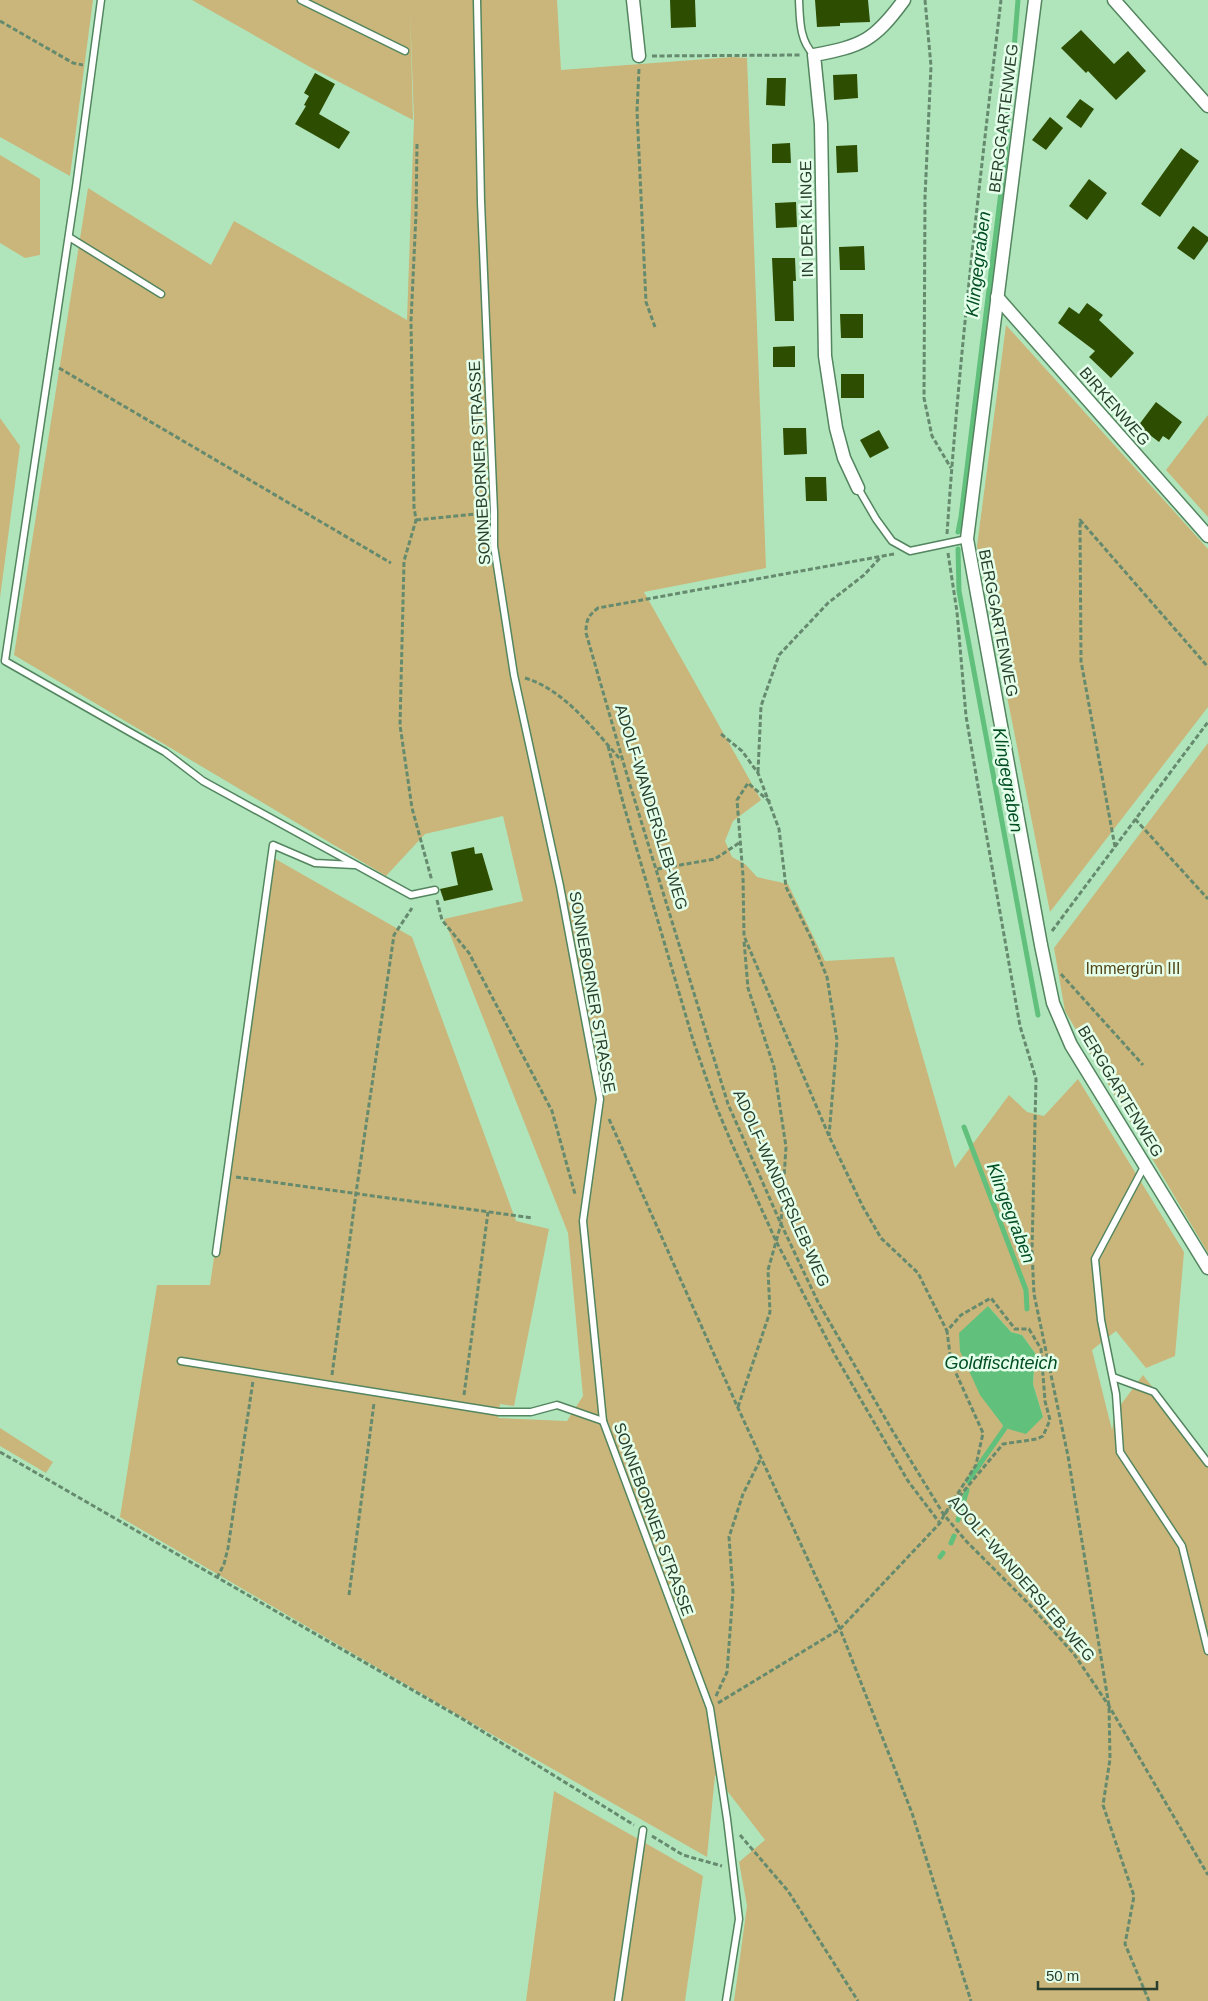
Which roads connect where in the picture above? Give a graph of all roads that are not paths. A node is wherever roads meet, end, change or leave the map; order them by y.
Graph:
1 (101, 0) edge
2 (301, 0) edge
3 (477, 0) edge
4 (633, 0) edge
5 (799, 0) edge
6 (904, 0) edge
7 (1035, 0) edge
8 (1114, 0) edge
9 (406, 51) dead end
10 (814, 55) junction
11 (639, 56) road end
12 (1208, 106) edge
13 (69, 237) junction
14 (161, 294) dead end
15 (996, 297) junction
16 (858, 488) joint
17 (1208, 536) edge
18 (967, 539) junction
19 (355, 865) junction
20 (434, 890) road end
21 (1146, 1164) junction
22 (216, 1253) dead end
23 (1208, 1268) edge
24 (182, 1361) dead end
25 (1113, 1376) junction
26 (603, 1421) junction
27 (1208, 1463) edge
28 (1208, 1651) edge
29 (643, 1830) road end
30 (618, 2001) edge
31 (726, 2001) edge

1 - 13 lane
2 - 9 lane
3 - 26 lane, SONNEBORNER STRASSE
4 - 11 street
5 - 10 lane
6 - 10 street
7 - 15 street, BERGGARTENWEG
8 - 12 street
10 - 16 street, IN DER KLINGE
13 - 14 lane
13 - 19 lane
15 - 17 street, BIRKENWEG
15 - 18 street, BERGGARTENWEG
16 - 18 lane
18 - 21 street, BERGGARTENWEG
19 - 20 lane
19 - 22 lane
21 - 23 street, BERGGARTENWEG
21 - 25 lane
24 - 26 lane
25 - 27 lane
25 - 28 lane
26 - 31 lane, SONNEBORNER STRASSE
29 - 30 lane

